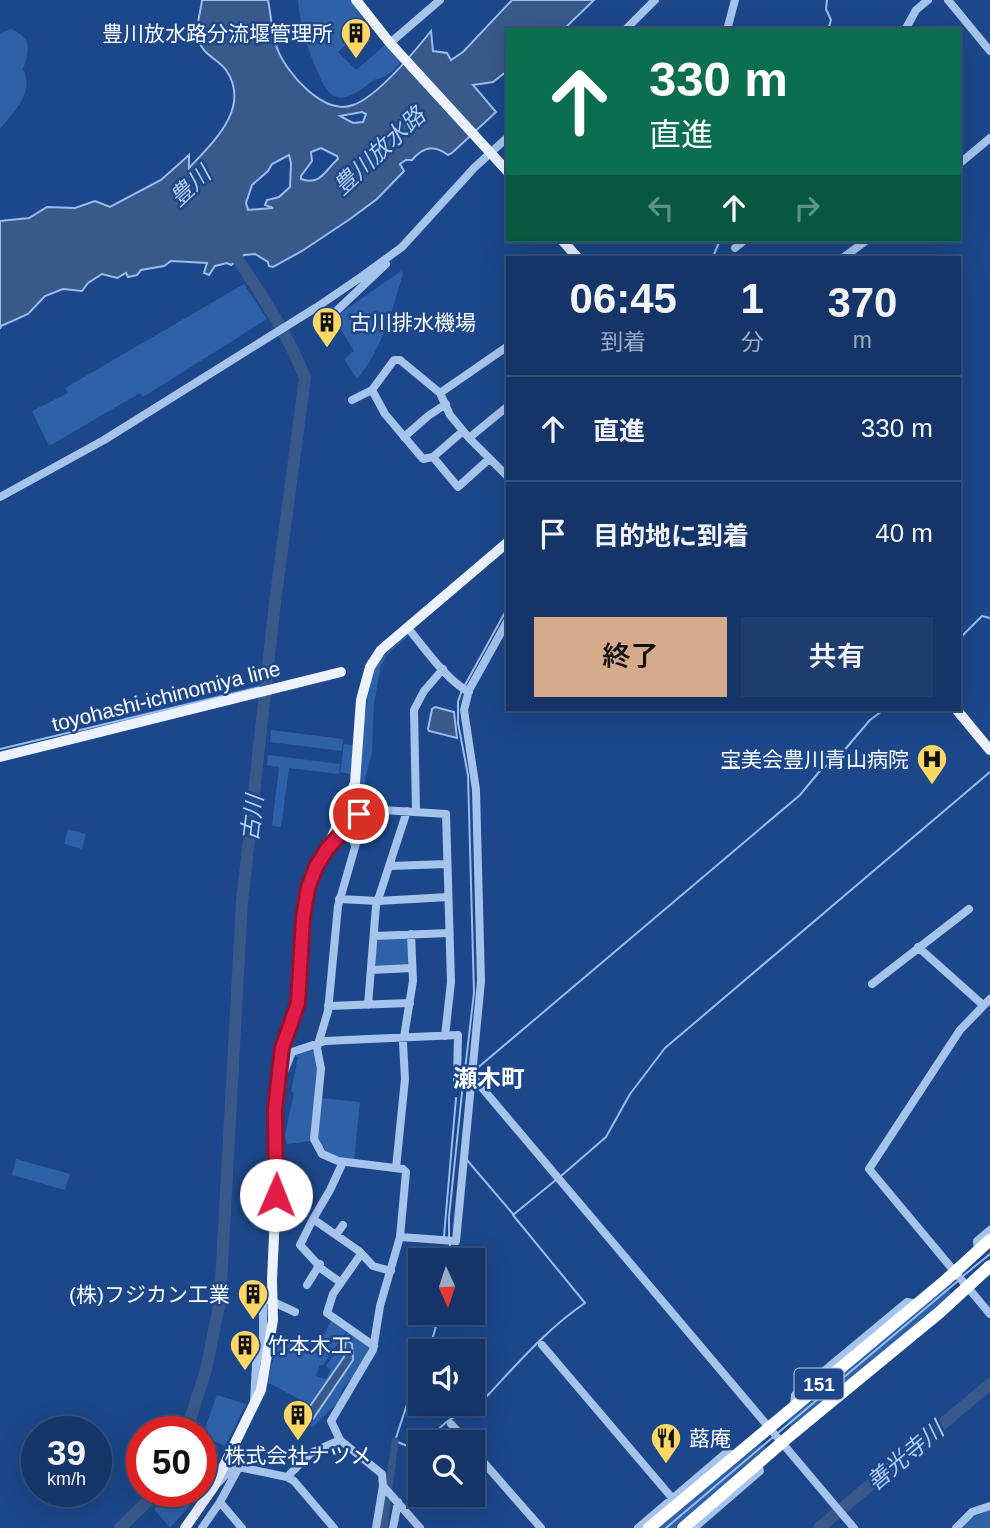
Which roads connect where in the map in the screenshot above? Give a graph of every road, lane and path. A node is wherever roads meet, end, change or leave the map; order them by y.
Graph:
1 (356, 0) edge
2 (440, 0) edge
3 (655, 0) edge
4 (735, 0) edge
5 (928, 0) edge
6 (948, 0) edge
7 (627, 28) edge
8 (728, 28) edge
9 (906, 28) edge
10 (390, 43) junction
11 (990, 51) edge
12 (990, 138) edge
13 (506, 139) edge
14 (491, 151) junction
15 (961, 162) edge
16 (506, 170) edge
17 (564, 242) edge
18 (742, 242) edge
19 (864, 242) edge
20 (735, 248) dead end
21 (395, 251) junction
22 (576, 256) edge
23 (845, 256) edge
24 (330, 317) dead end
25 (506, 347) edge
26 (372, 390) junction
27 (440, 393) junction
28 (352, 400) dead end
29 (446, 404) junction
30 (506, 407) edge
31 (466, 435) junction
32 (404, 437) junction
33 (433, 457) junction
34 (489, 460) junction
35 (506, 475) edge
36 (0, 497) edge
37 (506, 544) edge
38 (506, 623) edge
39 (407, 627) junction
40 (443, 669) junction
41 (341, 672) dead end
42 (465, 690) junction
43 (958, 711) edge
44 (990, 750) edge
45 (0, 757) edge
46 (355, 783) junction
47 (366, 809) junction
48 (412, 811) junction
49 (354, 821) junction
50 (327, 849) junction
51 (355, 850) junction
52 (447, 864) junction
53 (390, 866) junction
54 (448, 897) junction
55 (339, 899) junction
56 (378, 901) junction
57 (969, 909) dead end
58 (449, 933) junction
59 (411, 934) junction
60 (374, 936) junction
61 (918, 947) junction
62 (412, 968) junction
63 (371, 970) junction
64 (872, 984) dead end
65 (990, 999) edge
66 (410, 1003) junction
67 (368, 1004) junction
68 (983, 1005) junction
69 (328, 1006) junction
70 (445, 1036) junction
71 (404, 1038) junction
72 (318, 1043) junction
73 (469, 1078) junction
74 (279, 1085) junction
75 (343, 1162) junction
76 (396, 1168) junction
77 (313, 1219) junction
78 (343, 1225) dead end
79 (990, 1230) edge
80 (336, 1235) junction
81 (400, 1237) junction
82 (990, 1240) edge
83 (978, 1250) junction
84 (361, 1254) junction
85 (320, 1264) junction
86 (990, 1266) edge
87 (391, 1271) junction
88 (955, 1271) junction
89 (340, 1282) junction
90 (307, 1285) dead end
91 (967, 1286) junction
92 (272, 1303) junction
93 (295, 1312) dead end
94 (990, 1314) edge
95 (542, 1345) dead end
96 (374, 1346) junction
97 (451, 1424) dead end
98 (769, 1428) junction
99 (456, 1430) edge
100 (340, 1440) junction
101 (783, 1443) junction
102 (736, 1457) junction
103 (485, 1463) edge
104 (758, 1464) junction
105 (239, 1467) junction
106 (287, 1477) junction
107 (217, 1480) edge
108 (217, 1484) edge
109 (384, 1487) junction
110 (673, 1499) junction
111 (396, 1500) junction
112 (220, 1502) junction
113 (990, 1506) edge
114 (200, 1507) edge
115 (185, 1528) edge
116 (202, 1528) edge
117 (242, 1528) edge
118 (334, 1528) edge
119 (376, 1528) edge
120 (393, 1528) edge
121 (420, 1528) edge
122 (541, 1528) edge
123 (638, 1528) edge
124 (649, 1528) edge
125 (683, 1528) edge
126 (694, 1528) edge
127 (853, 1528) edge
128 (956, 1528) edge

1 - 10 main road
2 - 10 street
3 - 7 street
4 - 8 street
5 - 9 street
6 - 11 street
10 - 14 main road
12 - 15 street
13 - 14 street
14 - 16 main road
14 - 21 street
17 - 22 main road
18 - 20 street
19 - 23 street
21 - 24 street
21 - 36 street
25 - 27 street
26 - 27 street
26 - 28 street
26 - 32 street
27 - 29 street
29 - 31 street
29 - 32 street
30 - 31 street
31 - 33 street
31 - 34 street
32 - 33 street
33 - 34 street
34 - 35 street
37 - 39 main road
38 - 42 street
39 - 40 street
39 - 46 main road
40 - 42 street
40 - 48 street
41 - 45 main road, toyohashi-ichinomiya line
42 - 73 street
43 - 44 main road
46 - 49 street
46 - 50 main road
47 - 48 street
47 - 49 street
47 - 51 street
48 - 52 street
48 - 53 street
49 - 50 street
49 - 51 street
50 - 74 main road
51 - 55 street
52 - 53 street
52 - 54 street
53 - 56 street
54 - 56 street
54 - 58 street
55 - 56 street
55 - 69 street
56 - 60 street
57 - 61 street
58 - 59 street
58 - 70 street
59 - 60 street
59 - 62 street
60 - 63 street
61 - 64 street
61 - 68 street
62 - 63 street
62 - 66 street
63 - 67 street
65 - 68 street
66 - 67 street
66 - 71 street
67 - 69 street
68 - 88 street
69 - 72 street
70 - 71 street
70 - 73 street
71 - 72 street
71 - 76 street
72 - 74 street
72 - 75 street
73 - 81 street
73 - 98 street
74 - 92 main road
75 - 76 street
75 - 77 street
76 - 81 street
77 - 80 street
77 - 85 street
78 - 80 street
79 - 83 street
80 - 84 street
81 - 87 street
82 - 83 highway, 151
83 - 88 highway, 151
84 - 87 street
84 - 89 street
85 - 89 street
85 - 90 street
86 - 91 highway, 151
87 - 96 street
88 - 91 street
88 - 98 highway, 151
89 - 96 street
91 - 94 street
91 - 101 highway, 151
92 - 93 street
92 - 107 main road
95 - 110 street
96 - 100 street
97 - 99 street
98 - 101 street
98 - 102 highway, 151
100 - 106 street
100 - 109 street
101 - 104 highway, 151
101 - 127 street
102 - 110 street
102 - 124 highway, 151
103 - 122 street
104 - 125 highway, 151
104 - 126 street
105 - 106 street
105 - 108 street
105 - 112 street
106 - 118 street
109 - 111 street
109 - 119 street
110 - 123 street
111 - 120 street
111 - 121 street
112 - 116 street
112 - 117 street
113 - 128 street
114 - 115 main road

